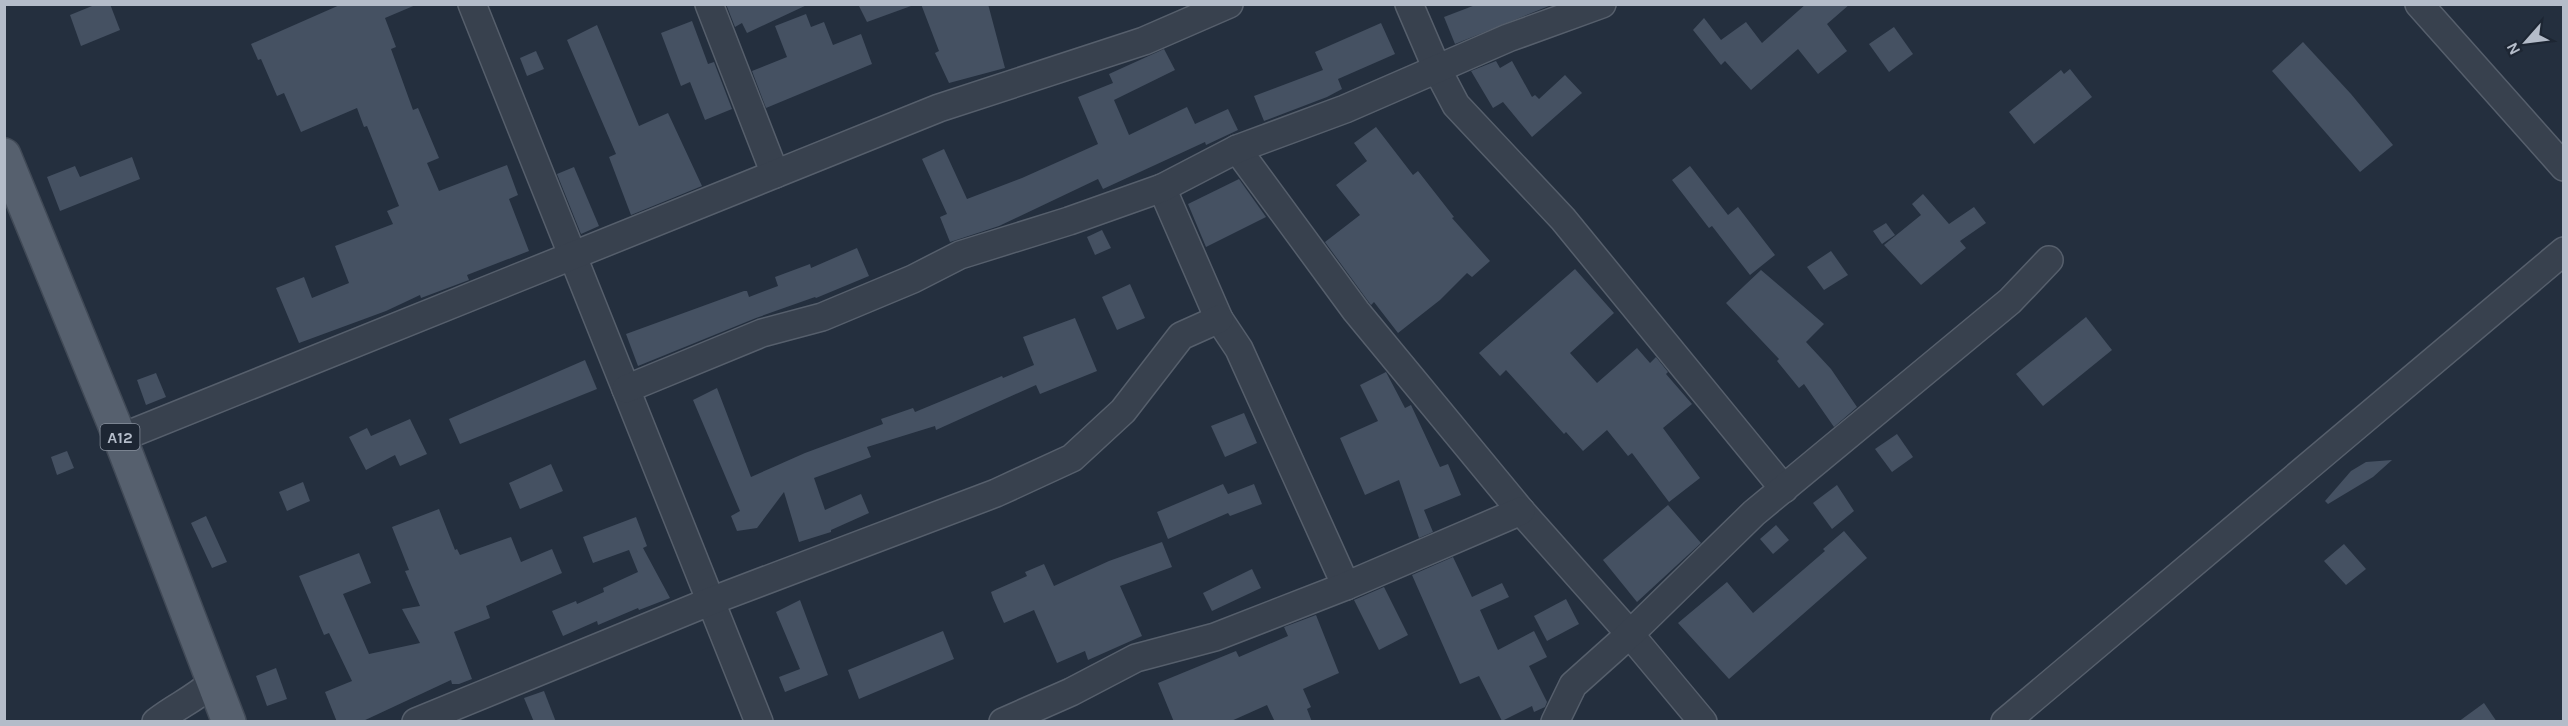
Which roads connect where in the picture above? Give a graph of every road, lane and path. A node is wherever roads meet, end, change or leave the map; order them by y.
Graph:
1 (472, 4) edge
2 (709, 4) edge
3 (1229, 4) edge
4 (1409, 4) edge
5 (1602, 4) edge
6 (2419, 4) edge
7 (1437, 69) junction
8 (1237, 149) junction
9 (4, 155) edge
10 (2564, 167) edge
11 (775, 174) junction
12 (1162, 188) junction
13 (2564, 251) edge
14 (573, 255) junction
15 (2049, 260) dead end
16 (1219, 319) junction
17 (627, 389) junction
18 (120, 438) junction
19 (1784, 489) junction
20 (1521, 511) junction
21 (1346, 586) junction
22 (711, 601) junction
23 (1630, 634) junction
24 (213, 682) junction
25 (156, 722) edge
26 (229, 722) edge
27 (416, 722) edge
28 (759, 722) edge
29 (1003, 722) edge
30 (1555, 722) edge
31 (1703, 722) edge
32 (2005, 722) edge

1 - 14 street
2 - 11 street
3 - 11 street
4 - 7 street
5 - 7 street
6 - 10 street
7 - 8 street
7 - 19 street
8 - 12 street
8 - 20 street
9 - 18 main road, A12
11 - 14 street
12 - 16 street
12 - 17 street
13 - 32 street
14 - 17 street
14 - 18 street
15 - 19 street
16 - 21 street
16 - 22 street
17 - 22 street
18 - 24 main road, A12
19 - 23 street
20 - 21 street
20 - 23 street
21 - 29 street
22 - 27 street
22 - 28 street
23 - 30 street
23 - 31 street
24 - 25 street
24 - 26 main road, A12

